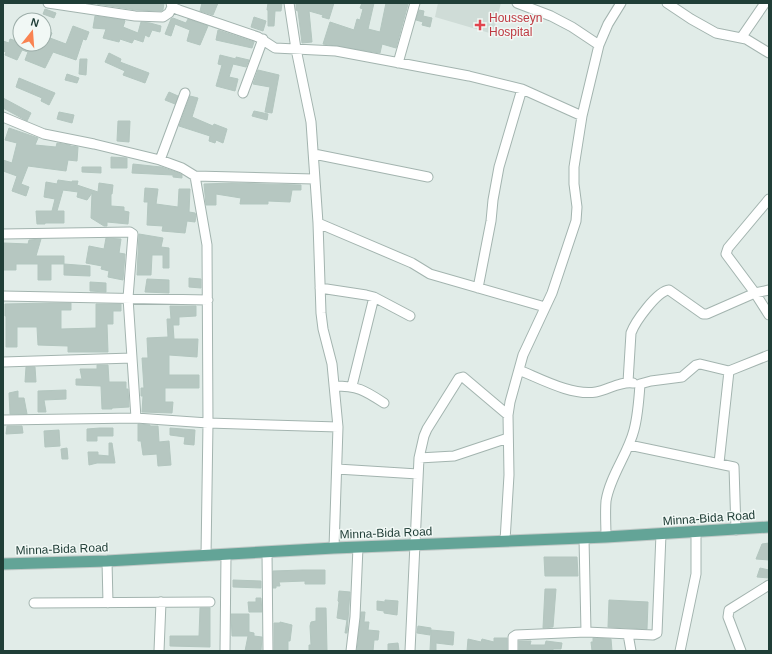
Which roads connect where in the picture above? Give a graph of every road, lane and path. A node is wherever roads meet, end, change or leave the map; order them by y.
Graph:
1 (48, 3) edge
2 (289, 3) edge
3 (415, 3) edge
4 (517, 3) edge
5 (621, 3) edge
6 (667, 3) edge
7 (765, 3) edge
8 (172, 5) edge
9 (741, 38) junction
10 (263, 39) junction
11 (599, 45) junction
12 (296, 49) junction
13 (769, 53) edge
14 (398, 63) junction
15 (522, 89) junction
16 (185, 92) dead end
17 (244, 93) dead end
18 (582, 116) junction
19 (3, 117) edge
20 (314, 154) junction
21 (160, 160) junction
22 (195, 176) junction
23 (428, 177) dead end
24 (314, 179) junction
25 (769, 199) edge
26 (318, 224) junction
27 (3, 234) edge
28 (320, 288) junction
29 (478, 288) junction
30 (769, 290) edge
31 (755, 293) junction
32 (3, 296) edge
33 (374, 297) junction
34 (128, 298) junction
35 (208, 300) junction
36 (545, 307) junction
37 (769, 315) edge
38 (410, 316) dead end
39 (132, 358) junction
40 (769, 359) edge
41 (3, 362) edge
42 (519, 370) junction
43 (729, 371) junction
44 (628, 382) junction
45 (640, 384) junction
46 (334, 386) junction
47 (352, 386) junction
48 (384, 403) dead end
49 (508, 416) junction
50 (136, 418) junction
51 (3, 420) edge
52 (208, 423) junction
53 (338, 427) junction
54 (508, 438) junction
55 (629, 445) junction
56 (419, 458) junction
57 (719, 463) junction
58 (337, 469) junction
59 (418, 474) junction
60 (769, 527) edge
61 (736, 530) junction
62 (696, 532) junction
63 (661, 534) junction
64 (584, 538) junction
65 (606, 538) junction
66 (505, 541) junction
67 (414, 545) junction
68 (358, 547) junction
69 (334, 548) junction
70 (267, 552) junction
71 (226, 555) junction
72 (206, 556) junction
73 (107, 561) junction
74 (3, 564) edge
75 (769, 585) edge
76 (161, 602) junction
77 (210, 602) dead end
78 (34, 603) dead end
79 (108, 603) junction
80 (586, 632) junction
81 (628, 634) junction
82 (737, 650) edge
83 (159, 651) edge
84 (225, 651) edge
85 (268, 651) edge
86 (351, 651) edge
87 (410, 651) edge
88 (513, 651) edge
89 (631, 651) edge
90 (680, 651) edge

1 - 8 street
2 - 12 street
3 - 14 street
4 - 11 street
5 - 11 street
6 - 9 street
7 - 9 street
8 - 10 street
9 - 13 street
10 - 12 street
10 - 17 street
11 - 18 street
12 - 14 street
12 - 20 street
14 - 15 street
15 - 18 street
15 - 29 street
16 - 21 street
18 - 36 street
19 - 21 street
20 - 23 street
20 - 24 street
21 - 22 street
22 - 24 street
22 - 35 street
24 - 26 street
25 - 31 street
26 - 28 street
26 - 29 street
27 - 34 street
28 - 33 street
28 - 46 street
29 - 36 street
30 - 31 street
31 - 37 street
31 - 44 street
32 - 34 street
33 - 38 street
33 - 47 street
34 - 35 street
34 - 39 street
35 - 52 street
36 - 42 street
39 - 41 street
39 - 50 street
40 - 43 street
42 - 44 street
42 - 49 street
43 - 45 street
43 - 57 street
44 - 45 street
45 - 55 street
46 - 47 street
46 - 53 street
47 - 48 street
49 - 54 street
49 - 56 street
50 - 51 street
50 - 52 street
52 - 53 street
52 - 72 street
53 - 58 street
54 - 56 street
54 - 66 street
55 - 57 street
55 - 65 street
56 - 59 street
57 - 61 street
58 - 59 street
58 - 69 street
59 - 67 street
60 - 61 main road, Minna-Bida Road
61 - 62 main road, Minna-Bida Road
62 - 63 main road, Minna-Bida Road
62 - 90 street
63 - 65 main road, Minna-Bida Road
63 - 81 street
64 - 65 main road, Minna-Bida Road
64 - 66 main road, Minna-Bida Road
64 - 80 street
66 - 67 main road, Minna-Bida Road
67 - 68 main road, Minna-Bida Road
67 - 87 street
68 - 69 main road, Minna-Bida Road
68 - 86 street
69 - 70 main road, Minna-Bida Road
70 - 71 main road, Minna-Bida Road
70 - 85 street
71 - 72 main road, Minna-Bida Road
71 - 84 street
72 - 73 main road, Minna-Bida Road
73 - 74 main road, Minna-Bida Road
73 - 79 street
75 - 82 street
76 - 77 street
76 - 79 street
76 - 83 street
78 - 79 street
80 - 81 street
80 - 88 street
81 - 89 street

